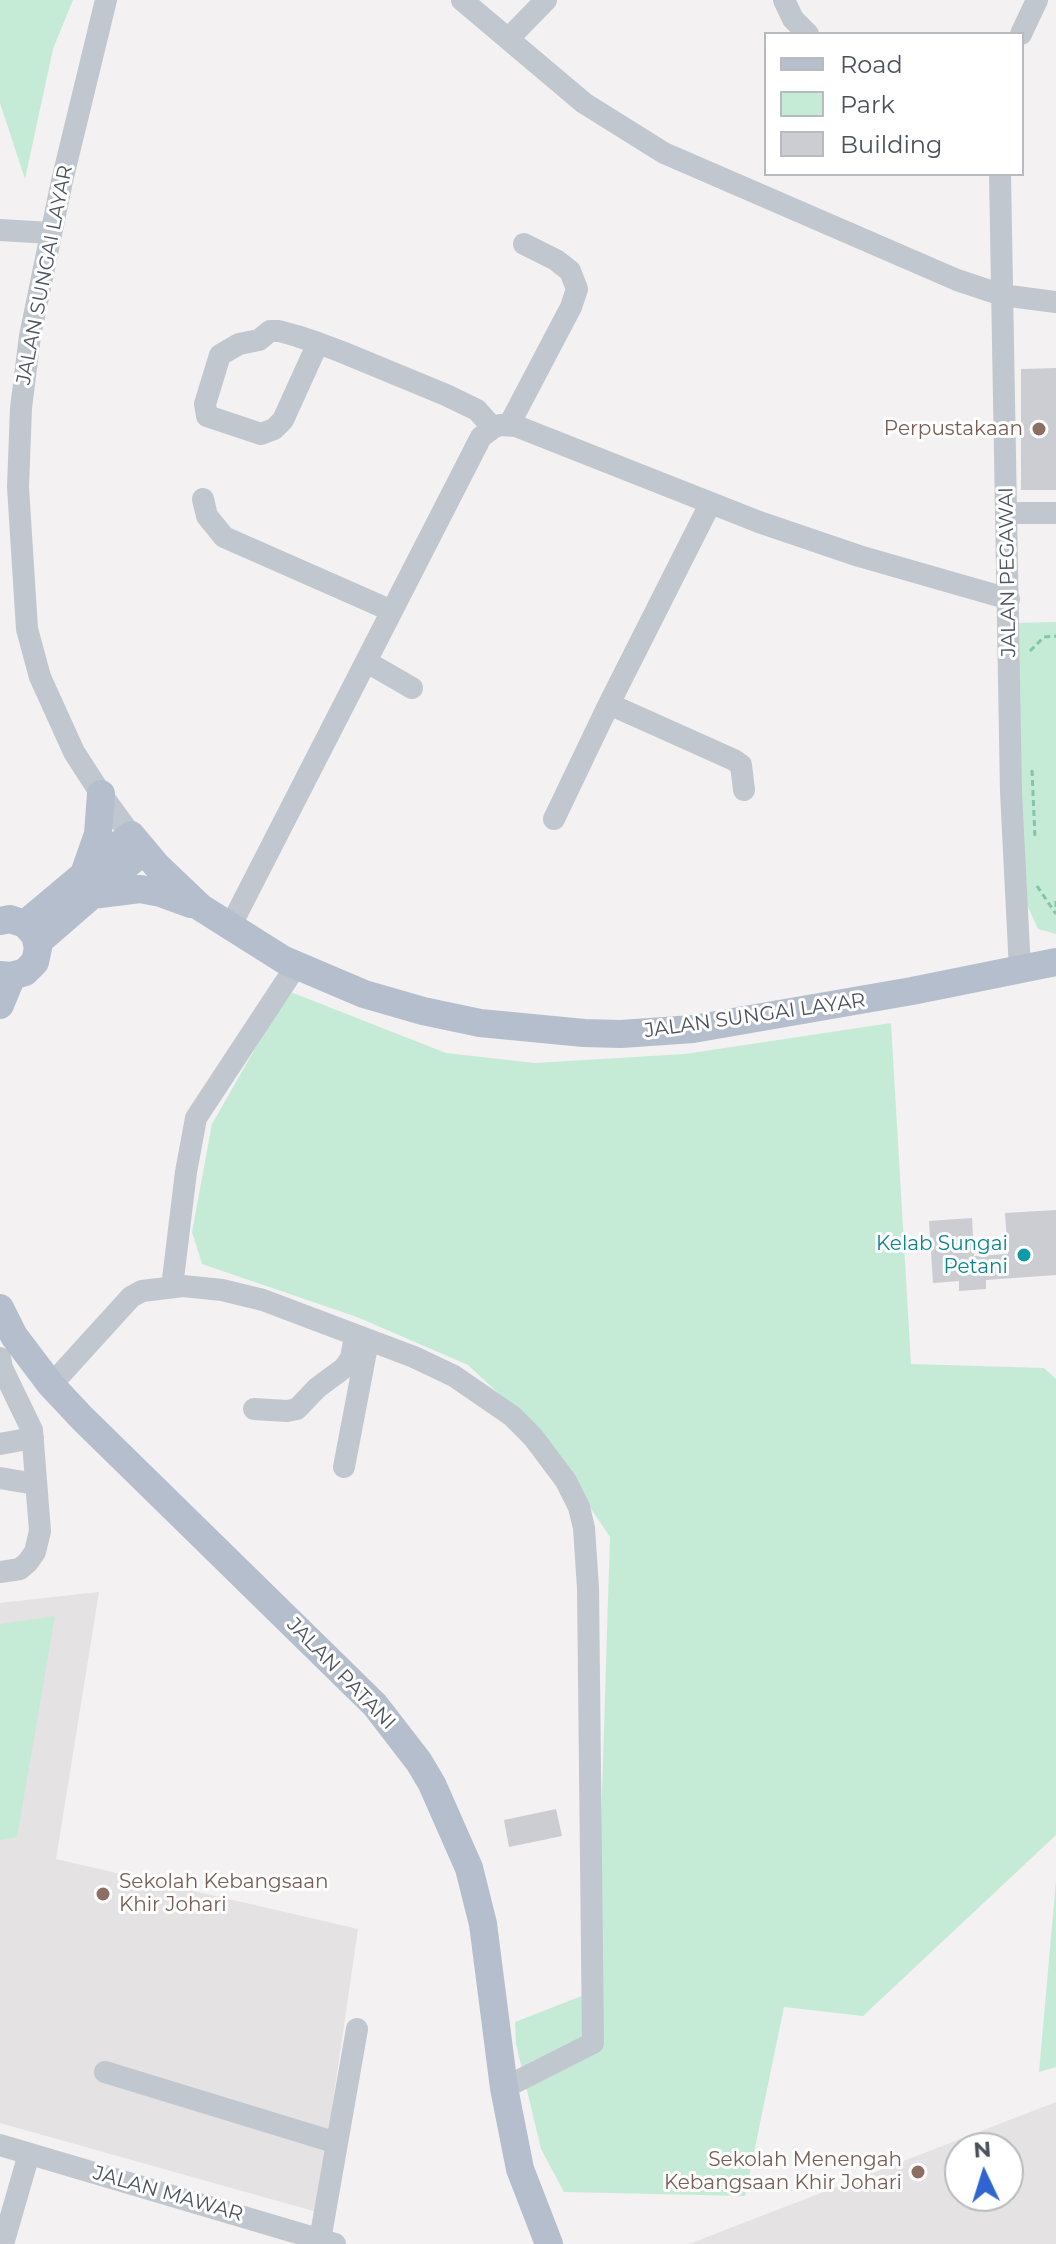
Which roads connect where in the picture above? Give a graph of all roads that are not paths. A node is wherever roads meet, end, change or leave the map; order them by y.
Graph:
1 (106, 0) edge
2 (462, 0) edge
3 (546, 0) edge
4 (784, 0) edge
5 (1037, 0) edge
6 (806, 32) edge
7 (1022, 32) edge
8 (508, 39) junction
9 (1000, 176) edge
10 (0, 230) edge
11 (50, 233) junction
12 (524, 244) dead end
13 (1002, 295) junction
14 (1056, 302) edge
15 (318, 343) junction
16 (501, 426) junction
17 (9, 487) edge
18 (203, 499) dead end
19 (710, 504) junction
20 (1007, 513) junction
21 (1056, 513) edge
22 (1009, 599) junction
23 (392, 611) junction
24 (367, 662) junction
25 (412, 688) dead end
26 (609, 704) junction
27 (744, 790) dead end
28 (101, 794) junction
29 (554, 819) dead end
30 (137, 843) junction
31 (88, 885) junction
32 (200, 907) junction
33 (230, 927) junction
34 (21, 929) edge
35 (1056, 962) edge
36 (296, 966) junction
37 (1020, 970) junction
38 (6, 975) edge
39 (0, 1005) edge
40 (172, 1287) junction
41 (0, 1308) edge
42 (362, 1338) junction
43 (5, 1350) edge
44 (51, 1385) junction
45 (254, 1409) dead end
46 (33, 1438) junction
47 (0, 1444) edge
48 (344, 1467) dead end
49 (0, 1478) edge
50 (36, 1484) junction
51 (0, 1572) edge
52 (357, 2029) dead end
53 (105, 2072) dead end
54 (504, 2088) junction
55 (337, 2143) junction
56 (0, 2145) edge
57 (29, 2154) junction
58 (328, 2242) edge
59 (3, 2244) edge
60 (564, 2244) edge

1 - 11 street, JALAN SUNGAI LAYAR
2 - 8 street
3 - 8 street
4 - 6 street
5 - 7 street
8 - 13 street
9 - 13 street, JALAN PEGAWAI
10 - 11 street
11 - 17 street, JALAN SUNGAI LAYAR
12 - 16 street
13 - 14 street
13 - 20 street, JALAN PEGAWAI
15 - 15 street
15 - 16 street
16 - 19 street
16 - 23 street
17 - 28 street, JALAN SUNGAI LAYAR
18 - 23 street
19 - 22 street
19 - 26 street
20 - 21 street
20 - 22 street, JALAN PEGAWAI
22 - 37 street, JALAN PEGAWAI
23 - 24 street
24 - 25 street
24 - 33 street
26 - 27 street
26 - 29 street
28 - 30 street, JALAN SUNGAI LAYAR
28 - 31 main road
30 - 31 main road
30 - 32 main road, JALAN SUNGAI LAYAR
31 - 32 main road
31 - 34 main road
32 - 33 main road, JALAN SUNGAI LAYAR
33 - 36 main road, JALAN SUNGAI LAYAR
34 - 38 main road
35 - 37 main road, JALAN SUNGAI LAYAR
36 - 37 main road, JALAN SUNGAI LAYAR
36 - 40 street
38 - 39 main road
40 - 42 street
40 - 44 street
41 - 43 main road, JALAN PATANI
42 - 45 street
42 - 48 street
42 - 54 street
43 - 44 main road, JALAN PATANI
43 - 46 street
44 - 54 main road, JALAN PATANI
46 - 47 street
46 - 50 street
49 - 50 street
50 - 51 street
52 - 55 street
53 - 55 street
54 - 60 main road, JALAN PATANI
55 - 58 street
56 - 57 street, JALAN MAWAR
57 - 58 street, JALAN MAWAR
57 - 59 street

